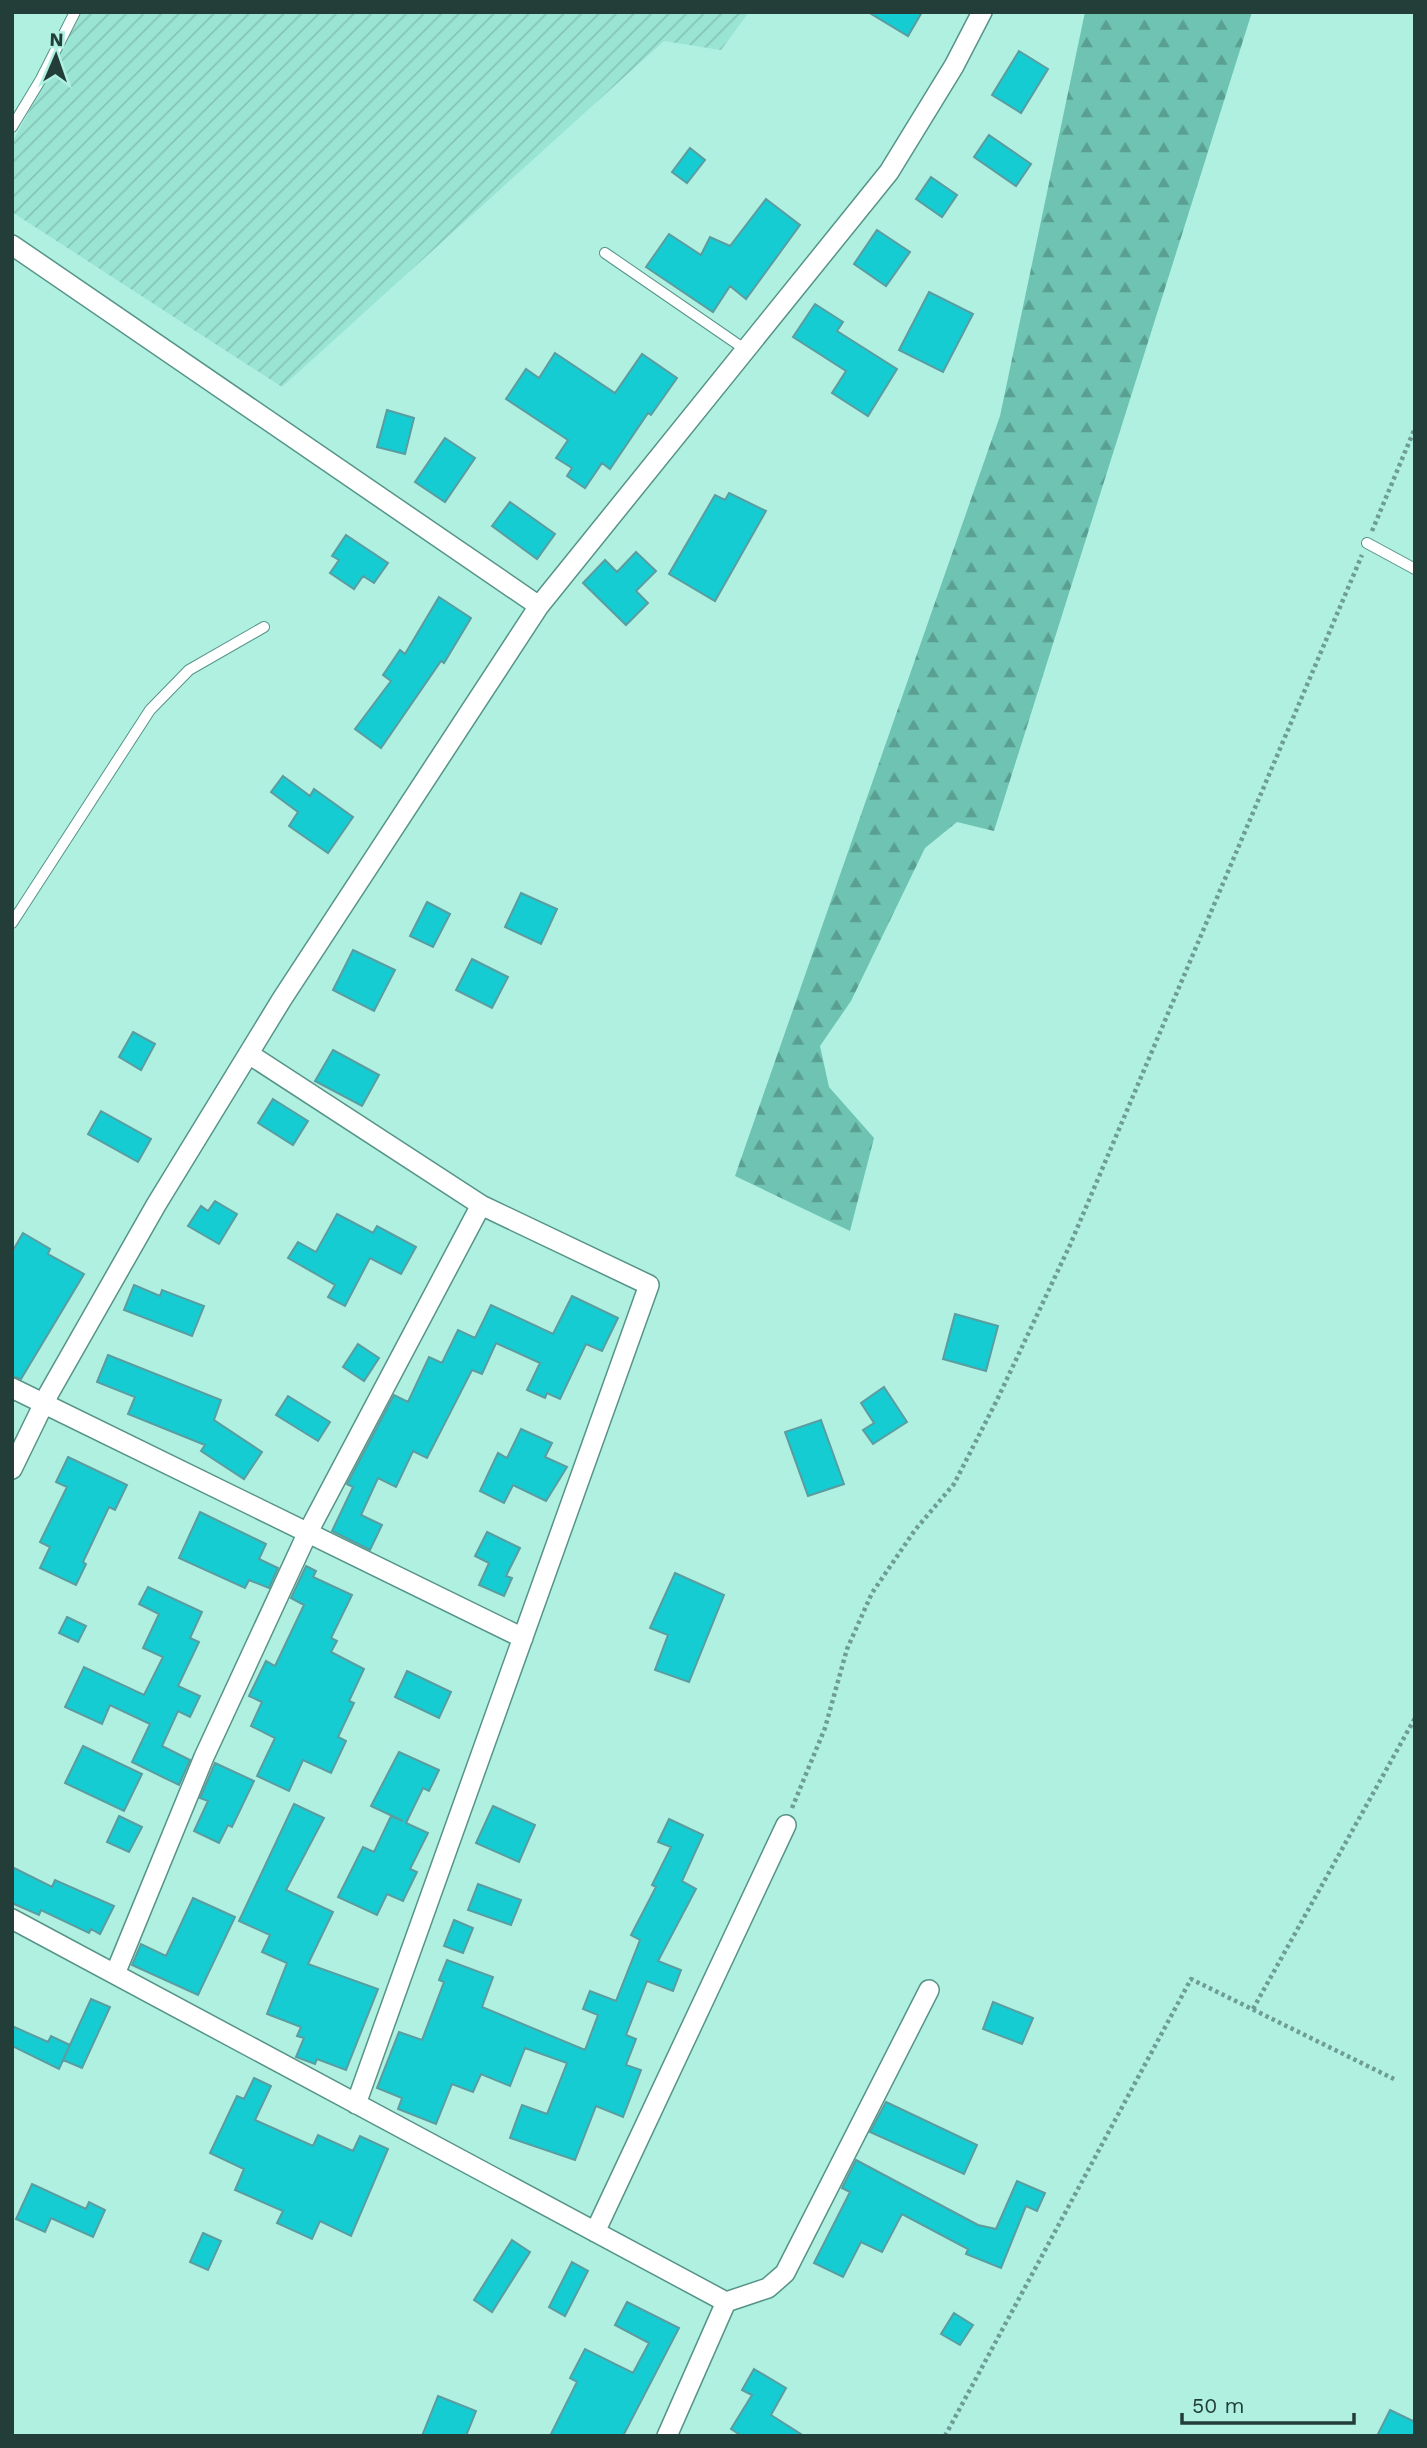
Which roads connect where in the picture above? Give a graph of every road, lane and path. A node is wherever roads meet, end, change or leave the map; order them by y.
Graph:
1 (75, 12) edge
2 (982, 12) edge
3 (12, 127) edge
4 (12, 245) edge
5 (605, 253) dead end
6 (746, 350) junction
7 (1415, 428) edge
8 (1367, 543) junction
9 (1415, 569) edge
10 (538, 606) junction
11 (264, 627) dead end
12 (12, 923) edge
13 (249, 1054) junction
14 (481, 1205) junction
15 (12, 1388) edge
16 (44, 1404) junction
17 (12, 1469) edge
18 (309, 1532) junction
19 (523, 1639) junction
20 (1415, 1718) edge
21 (786, 1825) joint
22 (12, 1919) edge
23 (115, 1974) junction
24 (929, 1990) dead end
25 (1253, 2009) junction
26 (1394, 2078) dead end
27 (356, 2104) junction
28 (595, 2232) junction
29 (726, 2302) junction
30 (667, 2436) edge
31 (945, 2436) edge

1 - 3 lane
2 - 6 street
4 - 10 street
5 - 6 lane
6 - 10 street
7 - 8 path
8 - 9 lane
8 - 21 path
10 - 13 street
11 - 12 lane
13 - 14 street
13 - 16 street
14 - 18 street
14 - 19 street
15 - 16 street
16 - 17 street
16 - 18 street
18 - 19 street
18 - 23 street
19 - 27 street
20 - 25 path
21 - 28 street
22 - 23 street
23 - 27 street
24 - 29 street
25 - 26 path
25 - 31 path
27 - 28 street
28 - 29 street
29 - 30 street

